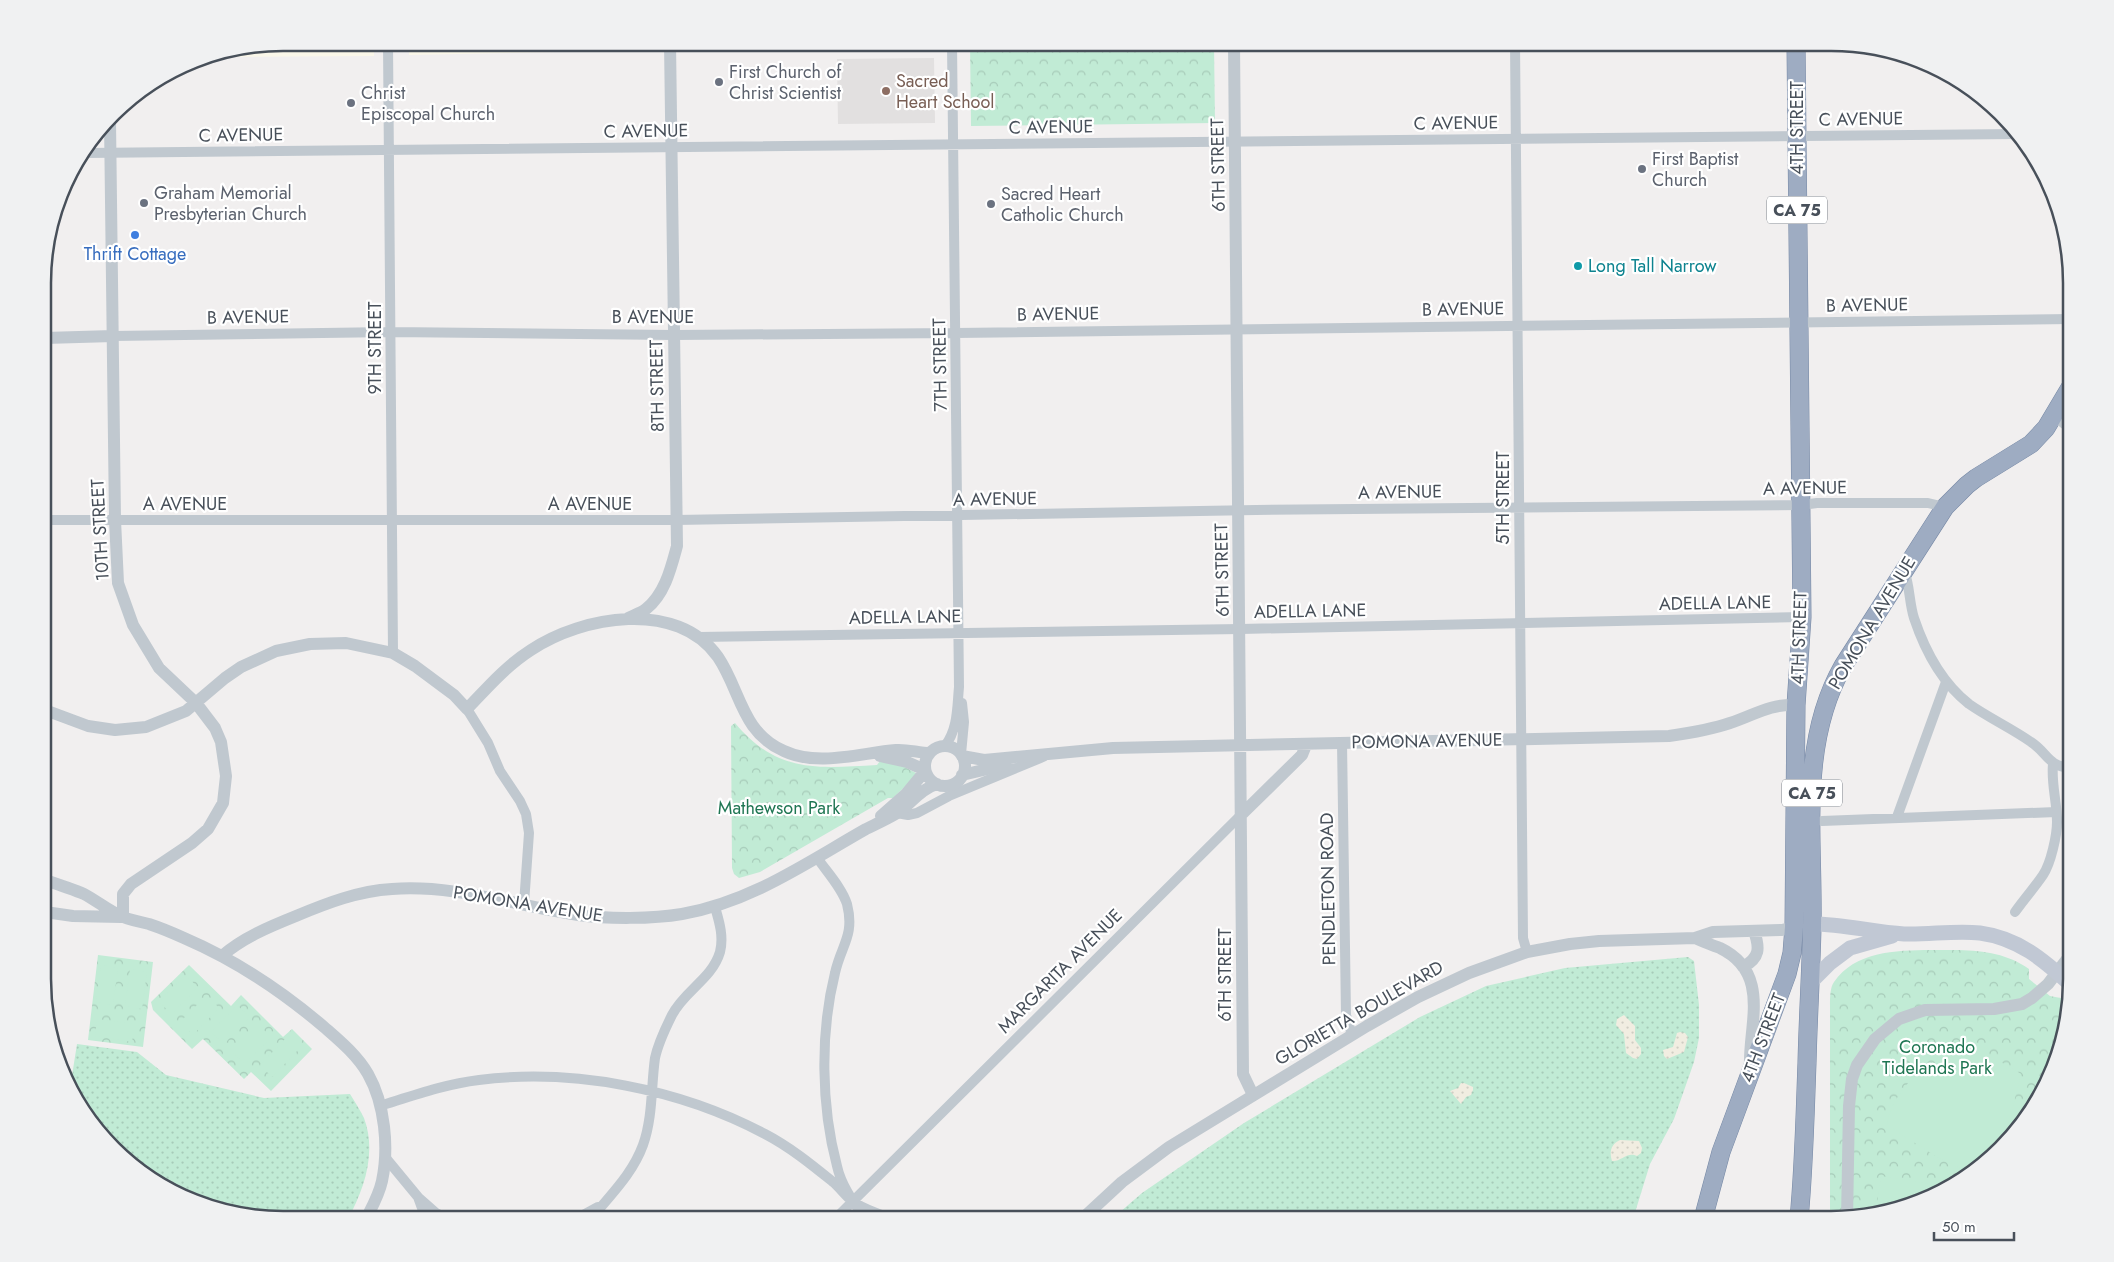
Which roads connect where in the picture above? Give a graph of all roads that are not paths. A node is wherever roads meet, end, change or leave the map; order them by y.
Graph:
1 (388, 51) edge
2 (670, 51) edge
3 (952, 51) edge
4 (1234, 51) edge
5 (1515, 51) edge
6 (1796, 51) edge
7 (110, 129) edge
8 (2008, 134) edge
9 (1797, 136) junction
10 (1516, 139) junction
11 (1236, 142) junction
12 (954, 144) junction
13 (672, 147) junction
14 (389, 150) junction
15 (111, 152) junction
16 (91, 153) edge
17 (2063, 319) edge
18 (1798, 323) junction
19 (1518, 326) junction
20 (1238, 328) junction
21 (391, 332) junction
22 (956, 333) junction
23 (674, 335) junction
24 (113, 336) junction
25 (51, 338) edge
26 (2063, 400) edge
27 (2051, 420) junction
28 (2063, 421) edge
29 (1802, 506) junction
30 (1945, 507) junction
31 (1519, 508) junction
32 (1239, 511) junction
33 (958, 516) junction
34 (51, 520) edge
35 (115, 520) junction
36 (676, 520) junction
37 (392, 521) junction
38 (1904, 570) junction
39 (1802, 617) junction
40 (627, 618) junction
41 (1521, 623) junction
42 (1241, 629) junction
43 (959, 632) junction
44 (699, 637) junction
45 (393, 653) junction
46 (1946, 682) junction
47 (960, 687) junction
48 (196, 703) junction
49 (1796, 705) junction
50 (467, 709) junction
51 (51, 713) edge
52 (1522, 739) junction
53 (1342, 742) junction
54 (1306, 745) junction
55 (945, 746) junction
56 (1242, 746) junction
57 (930, 753) junction
58 (1053, 753) junction
59 (870, 754) junction
60 (961, 755) junction
61 (2053, 764) junction
62 (2063, 766) edge
63 (925, 770) junction
64 (962, 775) junction
65 (937, 784) junction
66 (2056, 812) junction
67 (897, 813) junction
68 (1242, 814) junction
69 (1897, 817) junction
70 (1822, 821) dead end
71 (866, 829) junction
72 (818, 859) junction
73 (51, 883) edge
74 (524, 904) junction
75 (715, 907) junction
76 (2015, 912) dead end
77 (51, 913) edge
78 (123, 917) junction
79 (1812, 924) junction
80 (1794, 927) junction
81 (1754, 931) junction
82 (1903, 934) junction
83 (1695, 938) junction
84 (1527, 952) junction
85 (222, 956) junction
86 (2063, 964) edge
87 (1743, 968) junction
88 (2056, 972) junction
89 (2063, 979) edge
90 (1810, 984) junction
91 (1352, 1035) junction
92 (1750, 1073) junction
93 (652, 1092) junction
94 (1253, 1095) junction
95 (380, 1106) junction
96 (385, 1157) junction
97 (618, 1190) junction
98 (418, 1197) junction
99 (853, 1201) junction
100 (1848, 1210) edge
101 (370, 1211) edge
102 (423, 1211) edge
103 (434, 1211) edge
104 (591, 1211) edge
105 (598, 1211) edge
106 (842, 1211) edge
107 (860, 1211) edge
108 (874, 1211) edge
109 (1091, 1211) edge
110 (1705, 1211) edge
111 (1799, 1211) edge

1 - 14 street, 9TH STREET
2 - 13 street, 8TH STREET
3 - 12 street, 7TH STREET
4 - 11 street, 6TH STREET
5 - 10 street, 5TH STREET
6 - 9 highway, 4TH STREET / CA 75
7 - 15 street, 10TH STREET
8 - 9 street, C AVENUE
9 - 10 street, C AVENUE
9 - 18 highway, 4TH STREET / CA 75
10 - 11 street, C AVENUE
10 - 19 street, 5TH STREET
11 - 12 street, C AVENUE
11 - 20 street, 6TH STREET
12 - 13 street, C AVENUE
12 - 22 street, 7TH STREET
13 - 14 street, C AVENUE
13 - 23 street, 8TH STREET
14 - 15 street, C AVENUE
14 - 21 street, 9TH STREET
15 - 16 street, C AVENUE
15 - 24 street, 10TH STREET
17 - 18 street, B AVENUE
18 - 19 street, B AVENUE
18 - 29 highway, 4TH STREET / CA 75
19 - 20 street, B AVENUE
19 - 31 street, 5TH STREET
20 - 22 street, B AVENUE
20 - 32 street, 6TH STREET
21 - 23 street, B AVENUE
21 - 24 street, B AVENUE
21 - 37 street, 9TH STREET
22 - 23 street, B AVENUE
22 - 33 street, 7TH STREET
23 - 36 street, 8TH STREET
24 - 25 street, B AVENUE
24 - 35 street, 10TH STREET
26 - 27 highway, POMONA AVENUE / CA 75
27 - 28 street
27 - 30 highway, POMONA AVENUE / CA 75
29 - 30 street, A AVENUE
29 - 31 street, A AVENUE
29 - 39 highway, 4TH STREET / CA 75
30 - 38 highway, POMONA AVENUE / CA 75
31 - 32 street, A AVENUE
31 - 41 street, 5TH STREET
32 - 33 street, A AVENUE
32 - 42 street, 6TH STREET
33 - 36 street, A AVENUE
33 - 43 street, 7TH STREET
34 - 35 street, A AVENUE
35 - 37 street, A AVENUE
35 - 48 street, 10TH STREET
36 - 37 street, A AVENUE
36 - 40 street, 8TH STREET
37 - 45 street, 9TH STREET
38 - 46 street
38 - 79 highway, POMONA AVENUE / CA 75
39 - 41 street, ADELLA LANE
39 - 49 highway, 4TH STREET / CA 75
40 - 44 street
40 - 50 street
41 - 42 street, ADELLA LANE
41 - 52 street, 5TH STREET
42 - 43 street, ADELLA LANE
42 - 56 street, 6TH STREET
43 - 44 street, ADELLA LANE
43 - 47 street, 7TH STREET
44 - 59 street
45 - 48 street
45 - 50 street
46 - 61 street
46 - 69 street
47 - 55 street, 7TH STREET
47 - 60 street, 7TH STREET
48 - 51 street
48 - 78 street, 10TH STREET
49 - 52 street, POMONA AVENUE
49 - 80 highway, 4TH STREET / CA 75
50 - 74 street
52 - 53 street, POMONA AVENUE
52 - 84 street, 5TH STREET
53 - 54 street, POMONA AVENUE
53 - 91 street, PENDLETON ROAD
54 - 56 street, POMONA AVENUE
54 - 68 street, MARGARITA AVENUE
55 - 57 street
55 - 60 street, POMONA AVENUE
56 - 58 street, POMONA AVENUE
56 - 68 street, 6TH STREET
57 - 59 street
57 - 63 street
58 - 60 street, POMONA AVENUE
58 - 64 street
58 - 67 street, POMONA AVENUE
59 - 63 street
60 - 64 street
61 - 62 street
61 - 66 street
63 - 65 street
63 - 71 street
64 - 65 street
65 - 67 street
66 - 69 street
66 - 76 street
67 - 71 street, POMONA AVENUE
68 - 94 street, 6TH STREET
68 - 99 street, MARGARITA AVENUE
69 - 70 street
71 - 72 street, POMONA AVENUE
72 - 75 street, POMONA AVENUE
72 - 99 street
73 - 78 street
74 - 75 street, POMONA AVENUE
74 - 85 street, POMONA AVENUE
75 - 93 street
77 - 78 street
78 - 85 street
79 - 82 main road
79 - 90 highway, 4TH STREET / CA 75
80 - 81 street, GLORIETTA BOULEVARD
80 - 92 highway, 4TH STREET / CA 75
81 - 83 street, GLORIETTA BOULEVARD
81 - 87 street
82 - 88 main road
82 - 90 main road
83 - 84 street, GLORIETTA BOULEVARD
83 - 87 street, GLORIETTA BOULEVARD
84 - 91 street, GLORIETTA BOULEVARD
85 - 95 street
86 - 88 street
87 - 92 street, GLORIETTA BOULEVARD
88 - 89 main road
88 - 100 street
90 - 111 highway, 4TH STREET / CA 75
91 - 94 street, GLORIETTA BOULEVARD
92 - 110 highway, 4TH STREET / CA 75
93 - 95 street
93 - 97 street
93 - 99 street
94 - 109 street, GLORIETTA BOULEVARD
95 - 96 street
96 - 98 street
96 - 101 street
97 - 104 street
97 - 105 street
98 - 102 street
98 - 103 street
99 - 106 street, MARGARITA AVENUE
99 - 107 street
99 - 108 street

